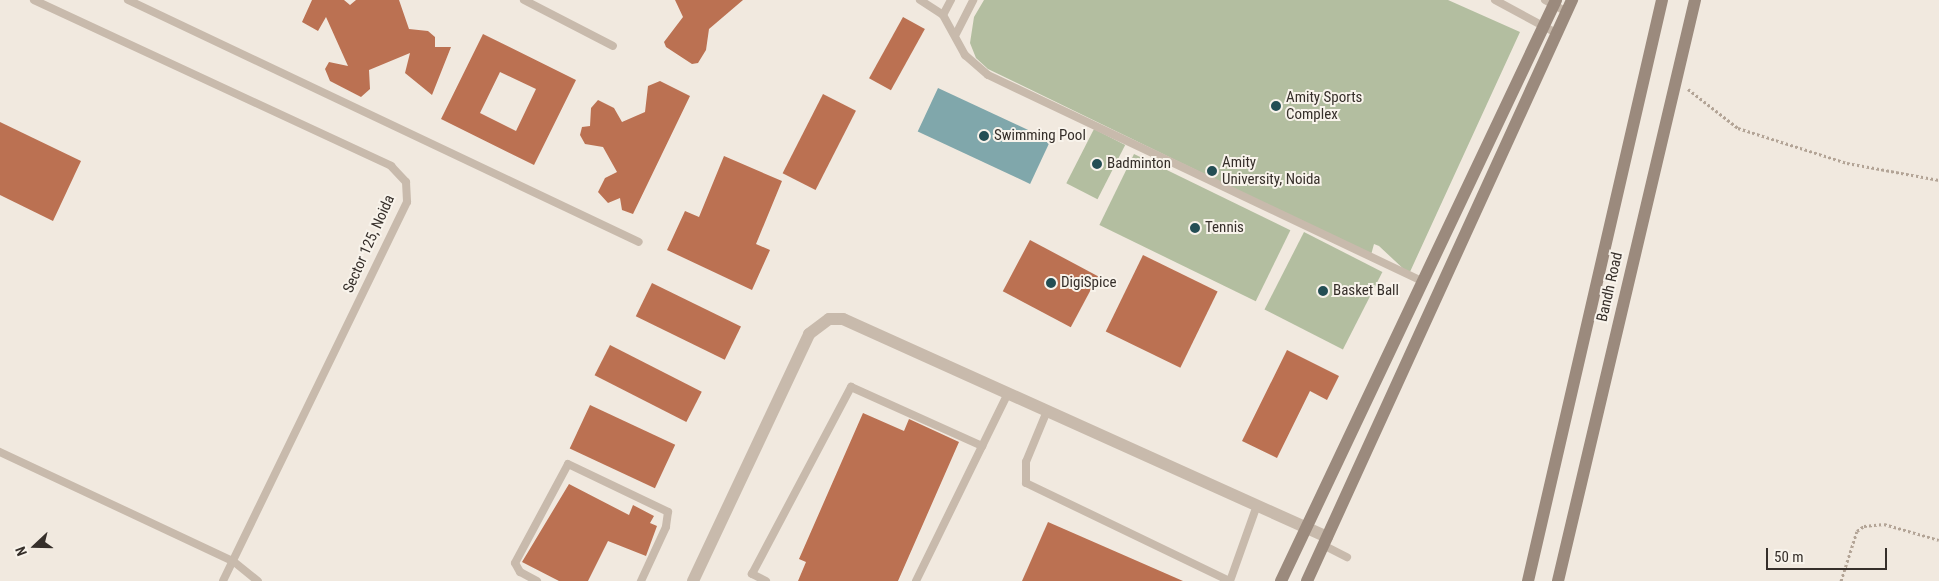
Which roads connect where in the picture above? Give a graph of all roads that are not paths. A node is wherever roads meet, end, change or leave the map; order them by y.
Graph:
1 (34, 0) edge
2 (128, 0) edge
3 (524, 0) edge
4 (920, 0) edge
5 (951, 0) edge
6 (973, 0) edge
7 (1495, 0) edge
8 (1662, 0) edge
9 (1695, 0) edge
10 (1552, 2) edge
11 (1570, 6) edge
12 (943, 15) junction
13 (1544, 26) junction
14 (1556, 33) junction
15 (956, 34) junction
16 (613, 46) dead end
17 (639, 242) dead end
18 (1422, 282) junction
19 (1008, 393) junction
20 (1047, 411) junction
21 (982, 446) junction
22 (0, 452) edge
23 (1257, 505) junction
24 (1306, 528) junction
25 (1325, 541) junction
26 (1347, 557) dead end
27 (232, 561) junction
28 (645, 580) edge
29 (223, 581) edge
30 (258, 581) edge
31 (537, 581) edge
32 (692, 581) edge
33 (766, 581) edge
34 (916, 581) edge
35 (1230, 581) edge
36 (1281, 581) edge
37 (1307, 581) edge
38 (1528, 581) edge
39 (1558, 581) edge

1 - 27 lane, Sector 125, Noida
2 - 17 lane
3 - 16 lane
4 - 12 lane
5 - 12 lane
6 - 15 lane
7 - 13 lane
8 - 38 street, Bandh Road
9 - 39 street, Bandh Road
10 - 11 lane
10 - 13 street
11 - 14 street
12 - 15 lane
13 - 14 lane
13 - 18 street
14 - 25 street
15 - 18 lane
18 - 24 street
19 - 20 street
19 - 21 lane
19 - 32 street
20 - 23 street
20 - 35 lane
21 - 33 lane
21 - 34 lane
22 - 27 lane
23 - 24 street
23 - 35 lane
24 - 25 street
24 - 36 street
25 - 26 lane
25 - 37 street
27 - 29 lane, Sector 125, Noida
27 - 30 lane
28 - 31 lane

